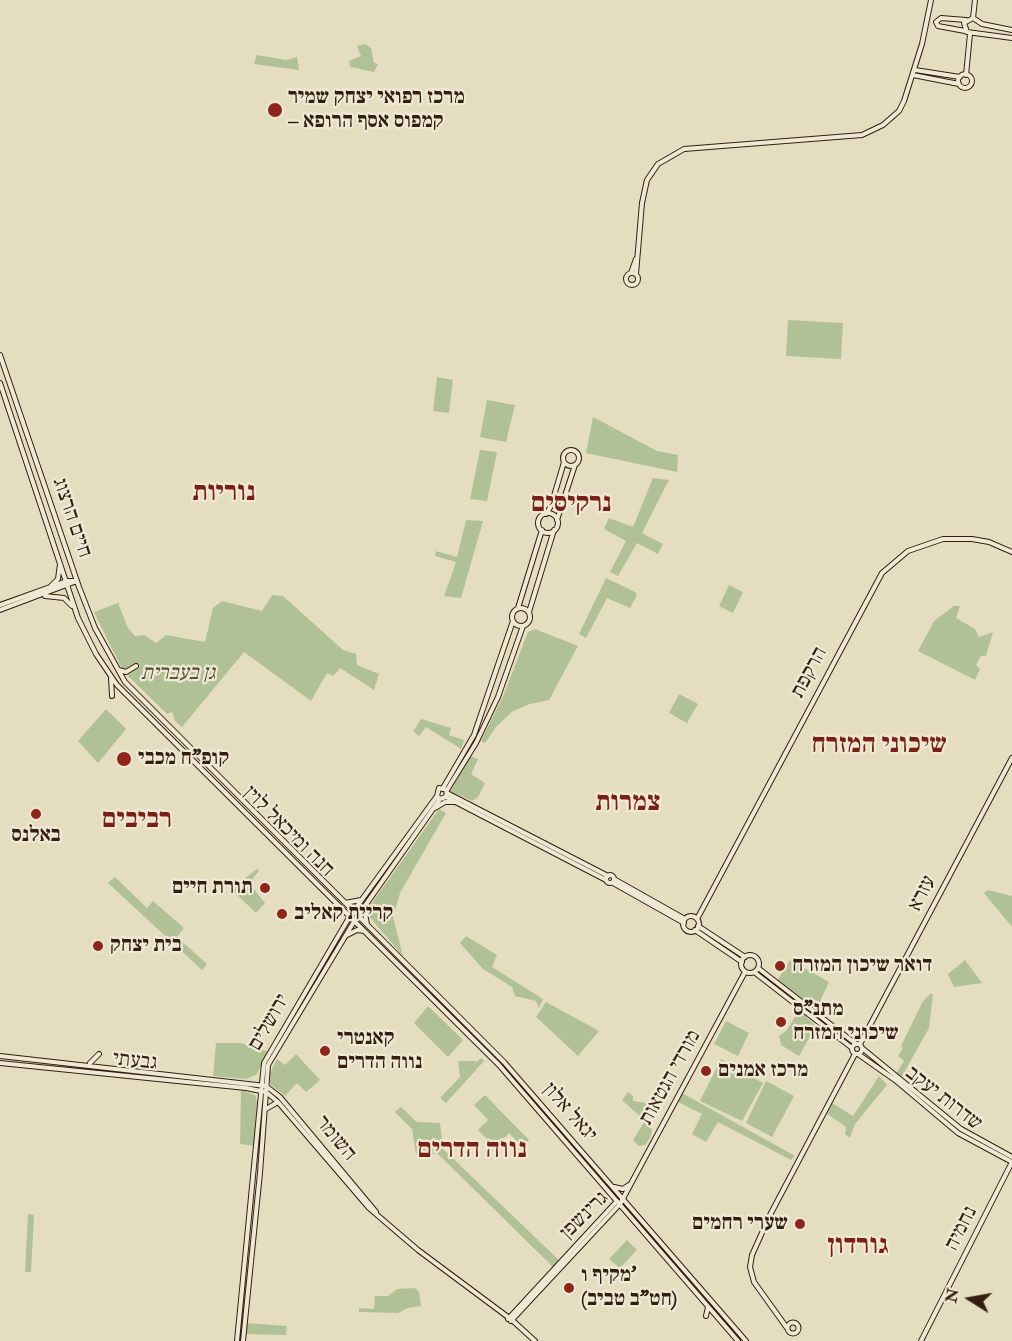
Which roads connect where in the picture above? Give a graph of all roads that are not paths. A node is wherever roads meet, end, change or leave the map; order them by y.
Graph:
1 (931, 0) edge
2 (975, 0) edge
3 (973, 18) junction
4 (966, 20) junction
5 (978, 22) junction
6 (1012, 30) edge
7 (971, 32) junction
8 (1012, 38) edge
9 (915, 70) junction
10 (913, 75) junction
11 (966, 75) junction
12 (960, 77) junction
13 (959, 84) junction
14 (634, 273) dead end
15 (0, 355) edge
16 (0, 383) edge
17 (564, 462) junction
18 (575, 465) junction
19 (546, 514) junction
20 (557, 521) junction
21 (542, 530) junction
22 (554, 530) junction
23 (1012, 552) edge
24 (60, 557) junction
25 (77, 581) junction
26 (68, 584) junction
27 (42, 594) junction
28 (0, 605) edge
29 (518, 608) junction
30 (0, 610) edge
31 (529, 612) junction
32 (78, 618) junction
33 (513, 621) junction
34 (523, 626) junction
35 (103, 664) junction
36 (136, 666) dead end
37 (116, 668) junction
38 (128, 685) joint
39 (123, 691) joint
40 (112, 696) dead end
41 (1012, 758) edge
42 (446, 792) junction
43 (439, 797) junction
44 (459, 802) junction
45 (430, 813) junction
46 (607, 878) junction
47 (362, 900) junction
48 (344, 903) junction
49 (364, 907) junction
50 (351, 914) junction
51 (696, 917) junction
52 (356, 918) junction
53 (684, 921) junction
54 (697, 928) junction
55 (367, 929) junction
56 (344, 937) junction
57 (743, 959) junction
58 (756, 970) junction
59 (745, 972) junction
60 (859, 1045) junction
61 (852, 1048) junction
62 (99, 1054) dead end
63 (857, 1054) junction
64 (0, 1056) edge
65 (0, 1063) edge
66 (264, 1063) junction
67 (87, 1064) junction
68 (250, 1082) junction
69 (260, 1083) junction
70 (266, 1086) junction
71 (246, 1088) junction
72 (260, 1089) junction
73 (266, 1092) junction
74 (259, 1098) junction
75 (278, 1101) junction
76 (266, 1109) junction
77 (1012, 1157) edge
78 (1012, 1162) edge
79 (630, 1185) junction
80 (613, 1186) junction
81 (623, 1198) junction
82 (618, 1202) junction
83 (382, 1219) junction
84 (708, 1307) junction
85 (706, 1316) dead end
86 (510, 1320) junction
87 (785, 1327) dead end
88 (237, 1341) edge
89 (243, 1341) edge
90 (535, 1341) edge
91 (738, 1341) edge
92 (746, 1341) edge
93 (921, 1341) edge

1 - 9 street
2 - 3 street
3 - 4 street
3 - 5 street
4 - 7 street
4 - 7 street
5 - 6 street
5 - 7 street
7 - 8 street
7 - 11 street
9 - 10 street
9 - 12 street
10 - 13 street
10 - 14 street
11 - 12 street
11 - 13 street
12 - 13 street
15 - 25 street, חיים הרצוג
16 - 24 street, חיים הרצוג
17 - 18 street
17 - 18 street
17 - 19 street
18 - 20 street
19 - 20 street
19 - 21 street
20 - 22 street
21 - 22 street
21 - 29 street
22 - 31 street
23 - 51 street, הרקפת
24 - 26 street, חיים הרצוג
24 - 27 street
25 - 26 street
25 - 37 street, חיים הרצוג
26 - 27 street
26 - 32 street, חיים הרצוג
27 - 28 street
27 - 30 street
27 - 32 street
29 - 31 street
29 - 33 street
31 - 34 street
32 - 35 street, חיים הרצוג
33 - 34 street
33 - 42 street
34 - 42 street
35 - 39 street, חיים הרצוג
35 - 40 street
36 - 37 street
37 - 38 street, חיים הרצוג
38 - 48 street, חנה ומיכאל לוין
39 - 50 street, חנה ומיכאל לוין
41 - 60 street, עזרא
42 - 43 street
42 - 43 street
42 - 44 street
42 - 46 street
43 - 45 street, ירושלים
43 - 47 street, ירושלים
44 - 45 street
44 - 46 street
45 - 49 street, ירושלים
46 - 53 street
47 - 48 street
47 - 50 street, ירושלים
48 - 50 street, חנה ומיכאל לוין
49 - 52 street, ירושלים
49 - 55 street
50 - 52 street, חנה ומיכאל לוין
50 - 66 street, ירושלים
51 - 53 street
51 - 54 street
52 - 55 street, יגאל אלון
52 - 56 street, ירושלים
53 - 54 street
54 - 57 street
55 - 56 street
55 - 80 street, יגאל אלון
55 - 82 street, יגאל אלון
56 - 70 street, ירושלים
57 - 58 street
57 - 59 street
58 - 59 street
58 - 60 street, שדרות יעקב
58 - 61 street
59 - 79 street, מורדי הגטאות
60 - 61 street
60 - 63 street
60 - 77 street, שדרות יעקב
61 - 63 street
62 - 67 street
63 - 78 street, שדרות יעקב
63 - 87 street
64 - 67 street, גבעתי
65 - 71 street, גבעתי
66 - 68 street
66 - 69 street, ירושלים
67 - 68 street, גבעתי
68 - 69 street, גבעתי
69 - 70 street, השומר
69 - 72 street, ירושלים
70 - 73 street, ירושלים
70 - 83 street, השומר
71 - 72 street, גבעתי
71 - 74 street
72 - 73 street, גבעתי
72 - 74 street, ירושלים
73 - 75 street, השומר
73 - 76 street, ירושלים
74 - 88 street, ירושלים
75 - 76 street
75 - 83 street, השומר
76 - 89 street, ירושלים
78 - 93 street, נחמיה
79 - 80 street
79 - 81 street, מורדי הגטאות
80 - 81 street, יגאל אלון
81 - 82 street, גרינשפן
81 - 92 street, יגאל אלון
82 - 84 street, יגאל אלון
82 - 86 street, גרינשפן
83 - 86 street, השומר
84 - 85 street
84 - 91 street, יגאל אלון
86 - 90 street, השומר

